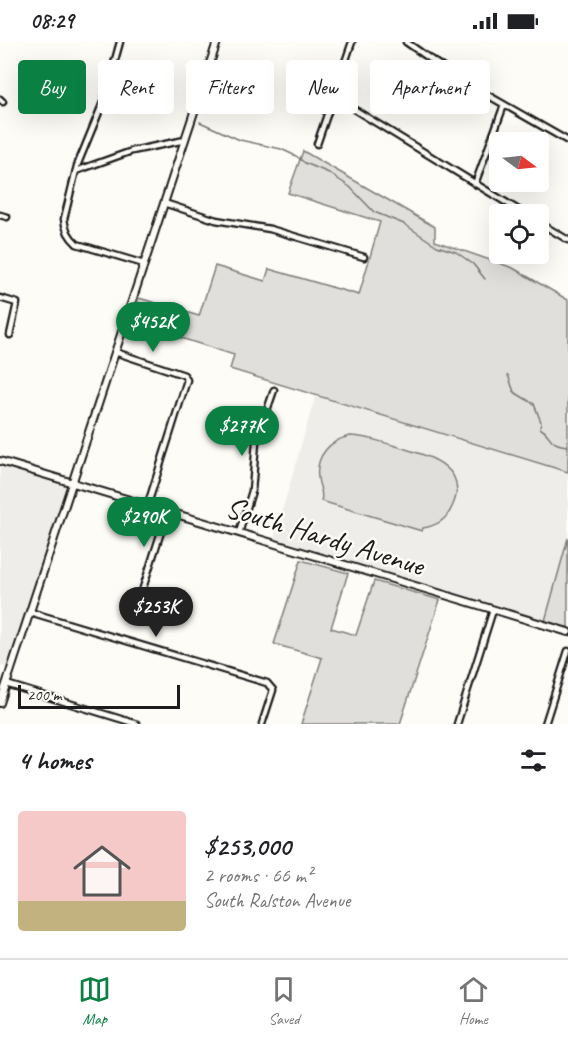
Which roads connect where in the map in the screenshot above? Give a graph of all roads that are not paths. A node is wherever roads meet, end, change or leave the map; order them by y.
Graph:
1 (120, 42) edge
2 (218, 42) edge
3 (352, 42) edge
4 (406, 42) edge
5 (346, 60) edge
6 (504, 105) junction
7 (358, 112) edge
8 (328, 114) edge
9 (185, 140) junction
10 (568, 141) edge
11 (317, 144) dead end
12 (76, 171) junction
13 (475, 184) junction
14 (164, 203) junction
15 (508, 204) edge
16 (0, 215) edge
17 (7, 218) dead end
18 (549, 229) edge
19 (568, 240) edge
20 (364, 257) dead end
21 (144, 264) junction
22 (0, 298) edge
23 (10, 335) dead end
24 (115, 352) junction
25 (274, 390) dead end
26 (0, 461) edge
27 (72, 483) junction
28 (147, 507) junction
29 (167, 513) junction
30 (239, 533) junction
31 (142, 591) dead end
32 (493, 610) junction
33 (30, 612) junction
34 (568, 632) edge
35 (568, 651) edge
36 (6, 684) junction
37 (0, 703) edge
38 (137, 724) edge
39 (262, 724) edge
40 (457, 724) edge
41 (544, 724) edge

1 - 12 street
2 - 9 street
3 - 5 street
4 - 6 street
6 - 10 street
6 - 13 street
7 - 13 street
8 - 11 street
9 - 12 street
9 - 14 street
12 - 21 street
13 - 15 street
14 - 20 street
14 - 21 street
16 - 17 street
18 - 19 street
21 - 24 street
22 - 23 street
24 - 27 street
24 - 28 street
25 - 30 street
26 - 27 street, South Hardy Avenue
27 - 28 street, South Hardy Avenue
27 - 33 street
28 - 29 street, South Hardy Avenue
29 - 30 street, South Hardy Avenue
29 - 31 street
30 - 32 street, South Hardy Avenue
32 - 34 street, South Hardy Avenue
32 - 40 street
33 - 36 street
33 - 39 street
35 - 41 street
36 - 37 street
36 - 38 street

